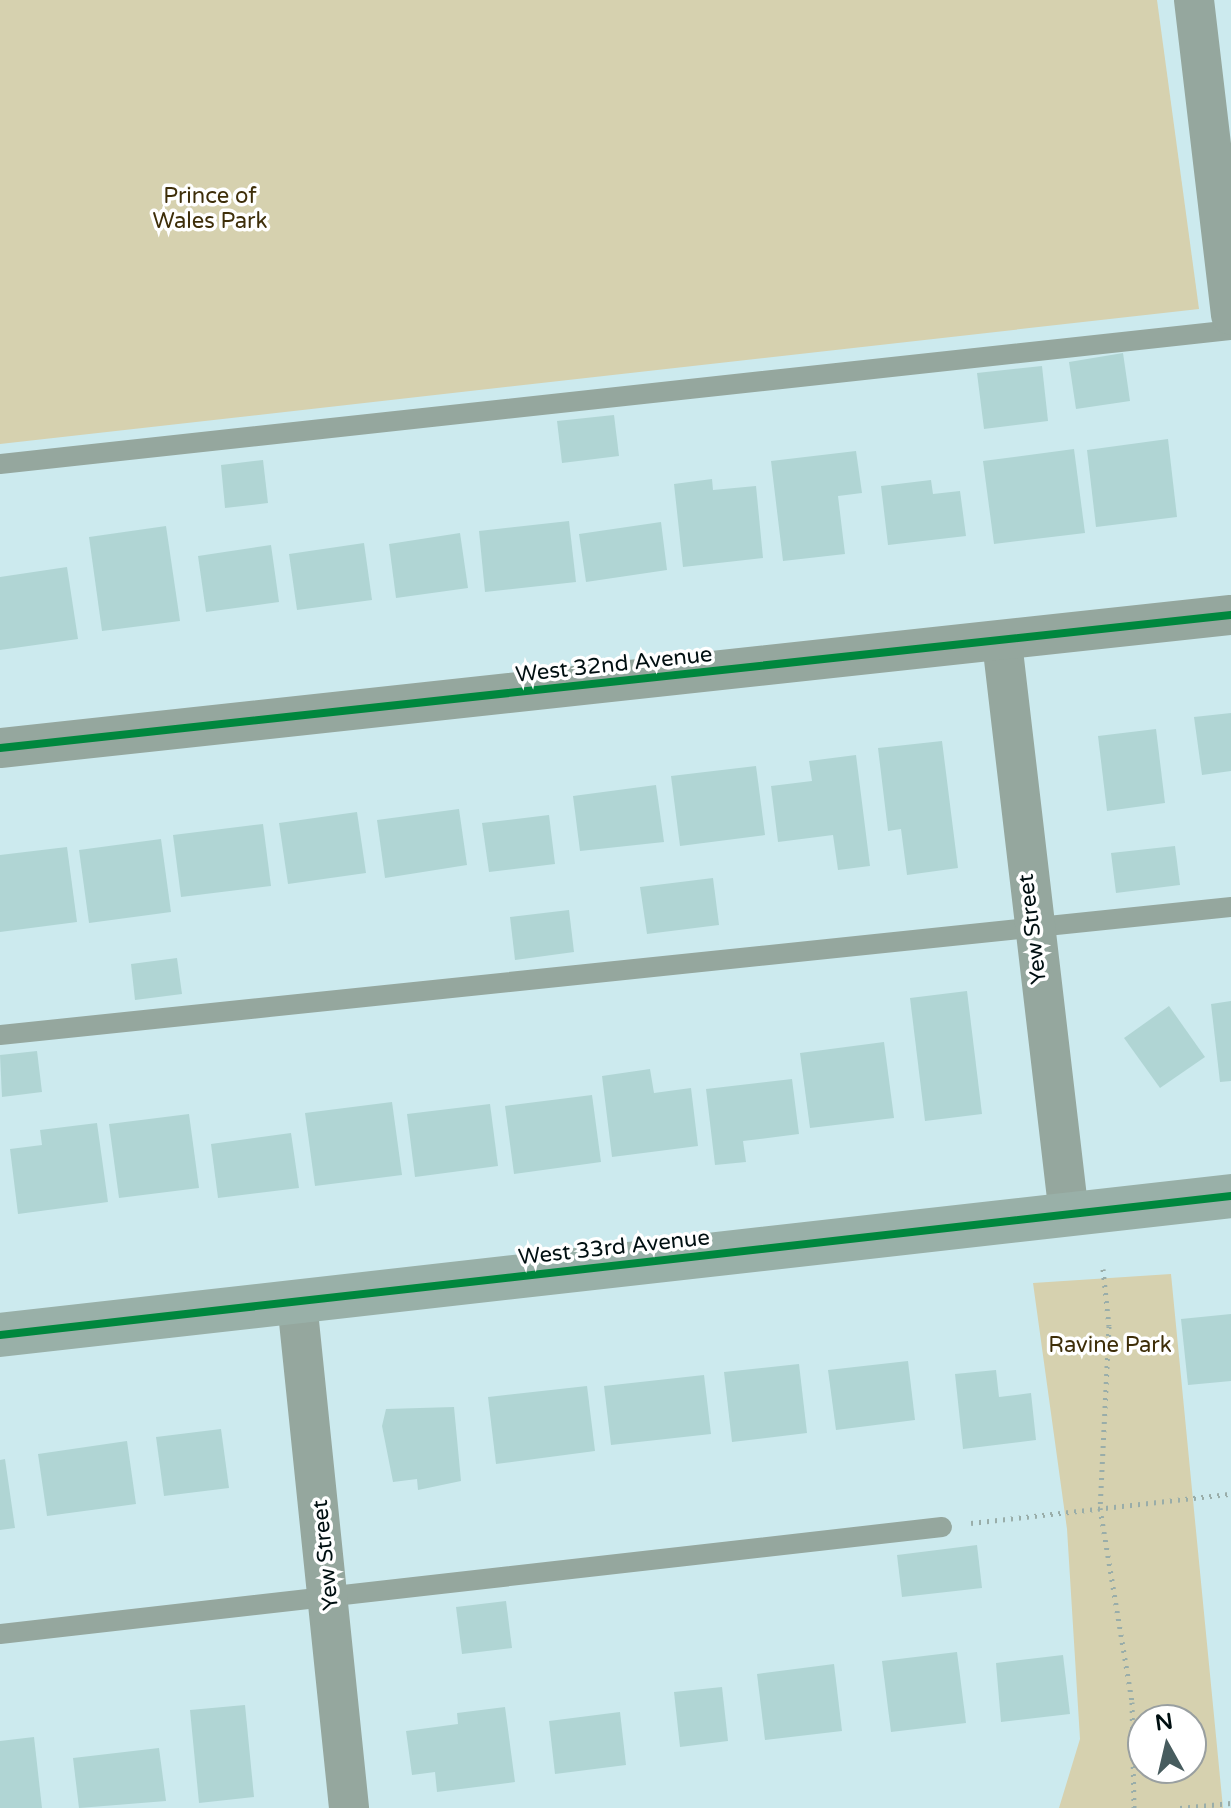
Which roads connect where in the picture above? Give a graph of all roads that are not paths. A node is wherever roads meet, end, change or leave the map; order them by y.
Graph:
1 (1194, 0) edge
2 (1231, 315) edge
3 (1231, 330) edge
4 (0, 464) edge
5 (1231, 615) edge
6 (1002, 642) junction
7 (0, 748) edge
8 (1231, 907) edge
9 (1033, 928) junction
10 (0, 1035) edge
11 (1231, 1196) edge
12 (1069, 1215) junction
13 (297, 1302) junction
14 (0, 1335) edge
15 (942, 1527) road end
16 (331, 1595) junction
17 (0, 1634) edge
18 (349, 1808) edge

1 - 2 street
3 - 4 lane
5 - 6 street, West 32nd Avenue
6 - 7 street, West 32nd Avenue
6 - 9 street, Yew Street
8 - 9 lane
9 - 10 lane
9 - 12 street, Yew Street
11 - 12 street, West 33rd Avenue
12 - 13 street, West 33rd Avenue
13 - 14 street, West 33rd Avenue
13 - 16 street, Yew Street
15 - 16 lane
16 - 17 lane
16 - 18 street, Yew Street

